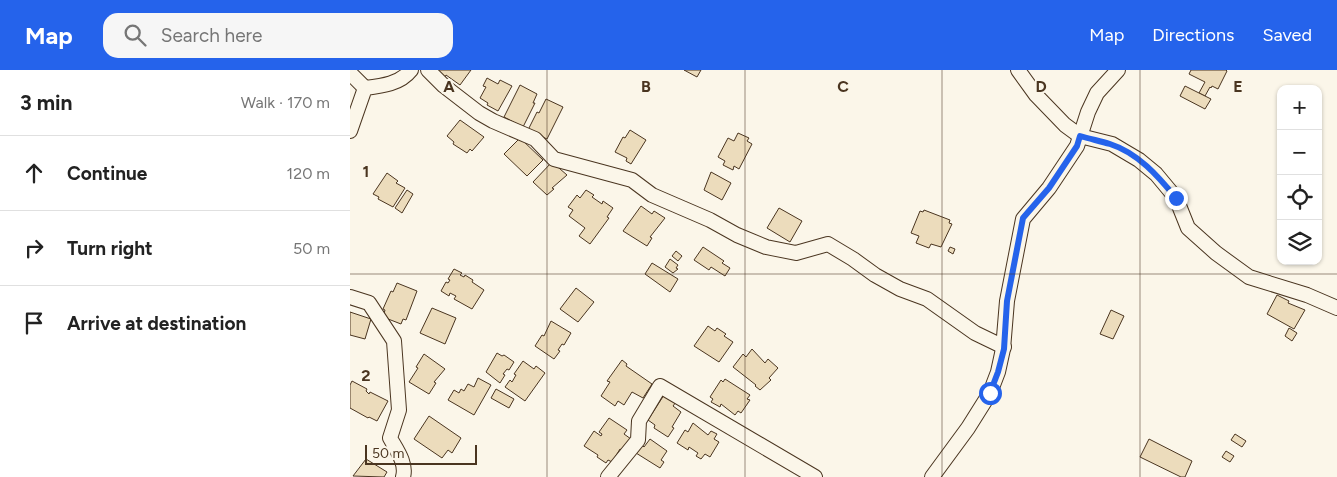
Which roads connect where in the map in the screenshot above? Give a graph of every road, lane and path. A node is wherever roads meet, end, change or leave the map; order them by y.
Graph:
1 (411, 70) edge
2 (428, 70) edge
3 (1018, 70) edge
4 (1118, 70) edge
5 (350, 74) edge
6 (365, 88) junction
7 (350, 131) edge
8 (1080, 136) junction
9 (350, 297) edge
10 (1337, 308) edge
11 (1004, 347) junction
12 (403, 477) edge
13 (608, 477) edge
14 (814, 477) edge
15 (932, 477) edge

1 - 6 street
2 - 11 street
3 - 8 street
4 - 8 street
5 - 6 street
6 - 7 street
8 - 10 street
8 - 11 street
9 - 12 street
11 - 15 street
13 - 14 street

